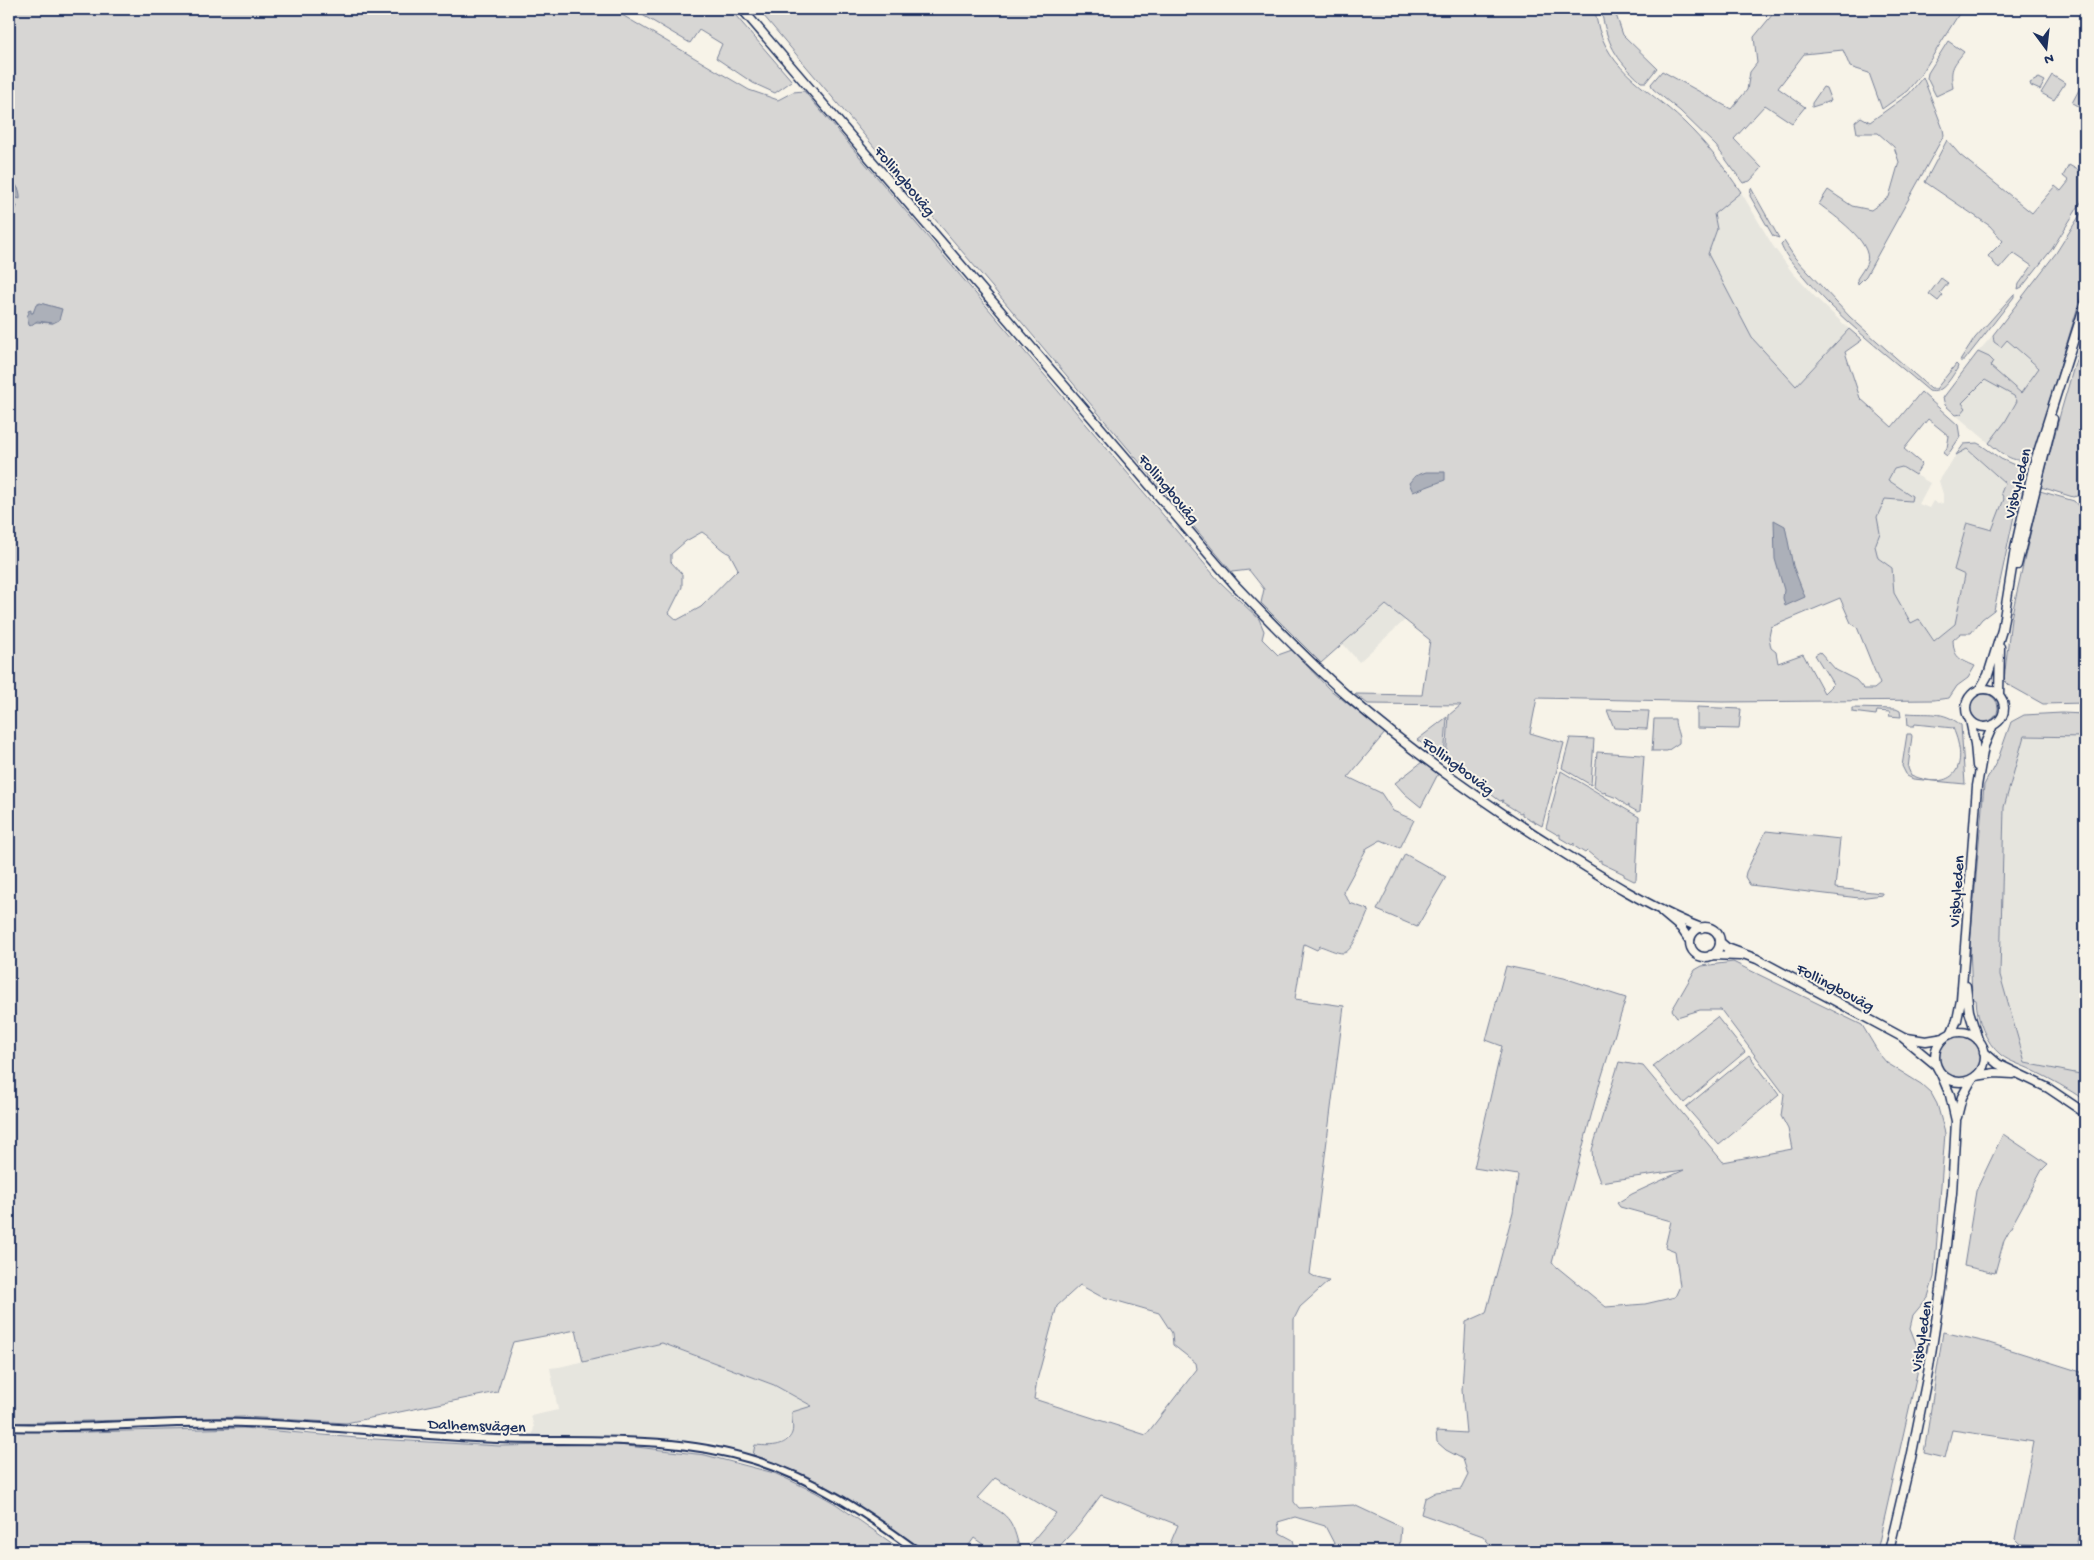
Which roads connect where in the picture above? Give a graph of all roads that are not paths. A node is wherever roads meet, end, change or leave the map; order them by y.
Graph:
1 (742, 9) edge
2 (2085, 304) edge
3 (2085, 312) edge
4 (2077, 333) junction
5 (2002, 630) junction
6 (1980, 690) junction
7 (1998, 695) junction
8 (1970, 720) junction
9 (1993, 725) junction
10 (1977, 786) junction
11 (1651, 903) junction
12 (1701, 928) junction
13 (1690, 941) junction
14 (1720, 942) junction
15 (1711, 955) junction
16 (1757, 959) junction
17 (1964, 968) junction
18 (1947, 1036) junction
19 (1902, 1037) junction
20 (1978, 1040) junction
21 (1984, 1052) junction
22 (1936, 1065) junction
23 (1941, 1074) junction
24 (2018, 1075) junction
25 (1975, 1077) junction
26 (2085, 1114) edge
27 (1956, 1121) junction
28 (9, 1427) edge
29 (917, 1551) edge
30 (1889, 1551) edge

1 - 11 main road, Follingboväg
2 - 4 main road, Visbyleden
3 - 4 main road, Visbyleden
4 - 5 main road, Visbyleden
5 - 6 main road, Visbyleden
5 - 7 main road, Visbyleden
6 - 7 main road
6 - 8 main road
7 - 9 main road
8 - 9 main road
8 - 10 main road, Visbyleden
9 - 10 main road, Visbyleden
10 - 17 main road, Visbyleden
11 - 12 main road, Follingboväg
11 - 13 main road, Follingboväg
12 - 13 main road
12 - 14 main road
13 - 15 main road
14 - 15 main road
14 - 16 main road, Follingboväg
15 - 16 main road, Follingboväg
16 - 19 main road, Follingboväg
17 - 18 main road, Visbyleden
17 - 20 main road, Visbyleden
18 - 19 main road, Follingboväg
18 - 20 main road
18 - 22 main road
19 - 22 main road, Follingboväg
20 - 21 main road
21 - 24 main road
21 - 25 main road
22 - 23 main road
23 - 25 main road
23 - 27 main road, Visbyleden
24 - 25 main road
24 - 26 main road
25 - 27 main road, Visbyleden
27 - 30 main road, Visbyleden
28 - 29 street, Dalhemsvägen

